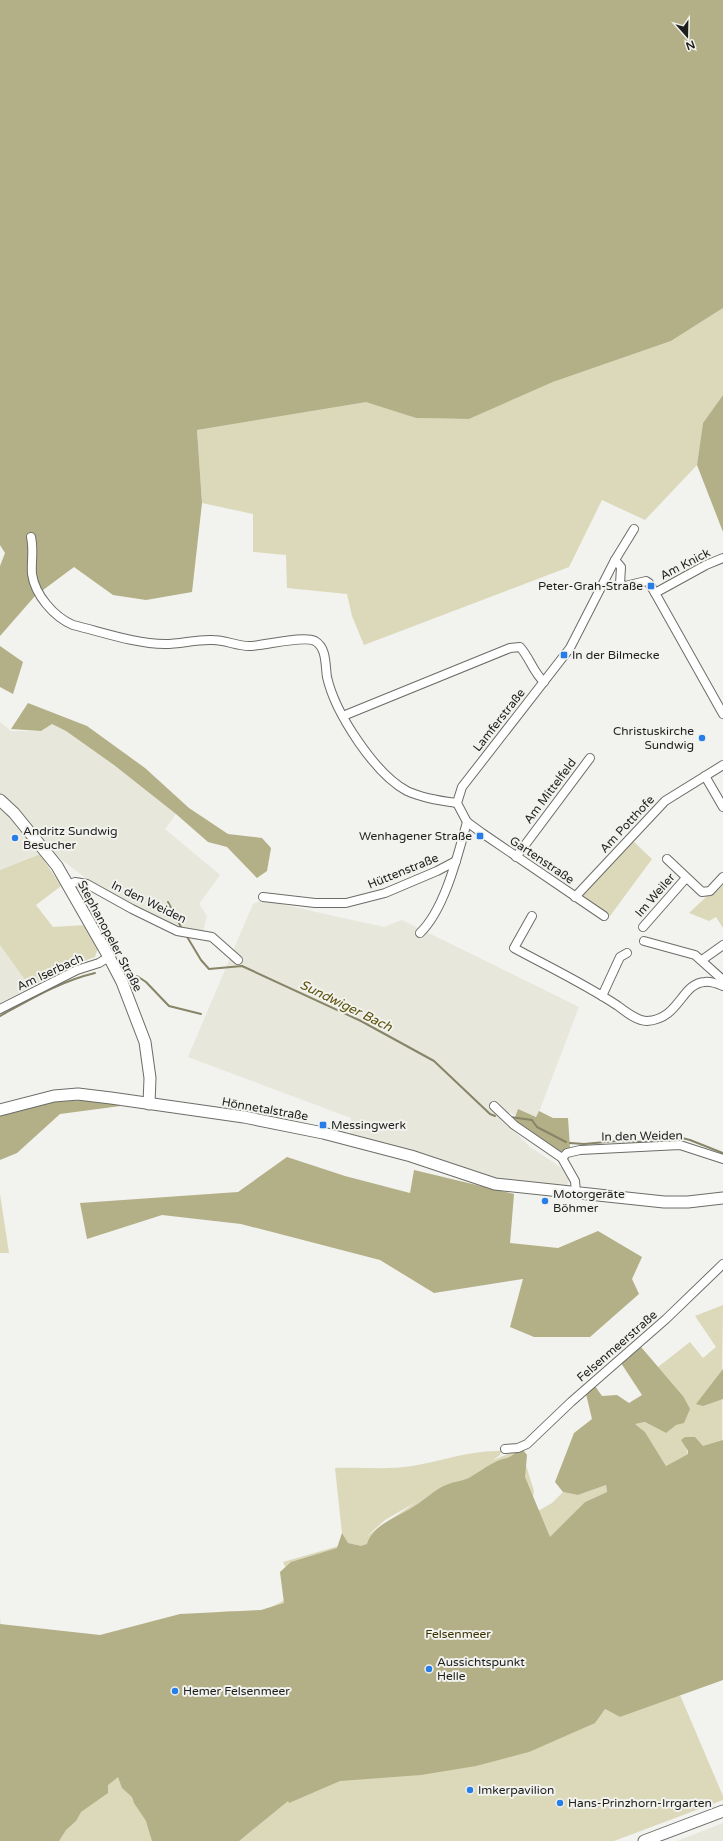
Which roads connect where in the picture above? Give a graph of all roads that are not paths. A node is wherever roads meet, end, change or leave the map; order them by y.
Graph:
1 (634, 529) dead end
2 (31, 537) dead end
3 (723, 558) edge
4 (615, 560) junction
5 (655, 593) junction
6 (544, 682) junction
7 (723, 714) edge
8 (343, 716) junction
9 (590, 758) dead end
10 (723, 765) edge
11 (705, 776) junction
12 (0, 800) edge
13 (457, 803) junction
14 (723, 807) edge
15 (467, 822) junction
16 (516, 857) junction
17 (667, 859) dead end
18 (456, 861) junction
19 (723, 877) edge
20 (686, 878) junction
21 (68, 885) junction
22 (263, 897) dead end
23 (575, 897) junction
24 (532, 916) dead end
25 (604, 916) dead end
26 (643, 927) dead end
27 (420, 933) dead end
28 (644, 941) dead end
29 (723, 945) edge
30 (627, 953) dead end
31 (109, 957) junction
32 (238, 960) dead end
33 (702, 960) junction
34 (723, 980) edge
35 (723, 986) edge
36 (602, 996) junction
37 (0, 1008) edge
38 (149, 1104) junction
39 (494, 1106) dead end
40 (0, 1110) edge
41 (562, 1158) junction
42 (723, 1159) edge
43 (576, 1192) junction
44 (723, 1198) edge
45 (688, 1202) junction
46 (723, 1204) edge
47 (723, 1264) edge
48 (505, 1449) dead end
49 (723, 1811) edge
50 (644, 1841) edge

1 - 4 street, Lamferstraße
2 - 8 street
3 - 5 street, Am Knick
4 - 5 street, Am Knick
4 - 6 street, Lamferstraße
5 - 7 street
6 - 8 street
6 - 13 street, Lamferstraße
8 - 13 street
9 - 16 street, Am Mittelfeld
10 - 11 street
11 - 14 street
11 - 23 street, Am Potthofe
12 - 21 main road, Stephanopeler Straße
13 - 15 street
15 - 16 street, Gartenstraße
15 - 18 street
16 - 23 street, Gartenstraße
17 - 20 street, Im Weiler
18 - 22 street, Hüttenstraße
18 - 27 street
19 - 20 street, Im Weiler
20 - 26 street, Im Weiler
21 - 31 main road, Stephanopeler Straße
21 - 32 street, In den Weiden
23 - 25 street, Gartenstraße
24 - 36 street
28 - 33 street
29 - 33 street
30 - 36 street
31 - 37 street, Am Iserbach
31 - 38 main road, Stephanopeler Straße
33 - 34 street
35 - 36 street
38 - 40 main road, Hönnetalstraße
38 - 43 main road, Hönnetalstraße
39 - 41 street
41 - 42 street, In den Weiden
41 - 43 street
43 - 45 main road, Hönnetalstraße
44 - 45 main road, Hönnetalstraße
45 - 46 main road, Hönnetalstraße
47 - 48 street, Felsenmeerstraße
49 - 50 main road

